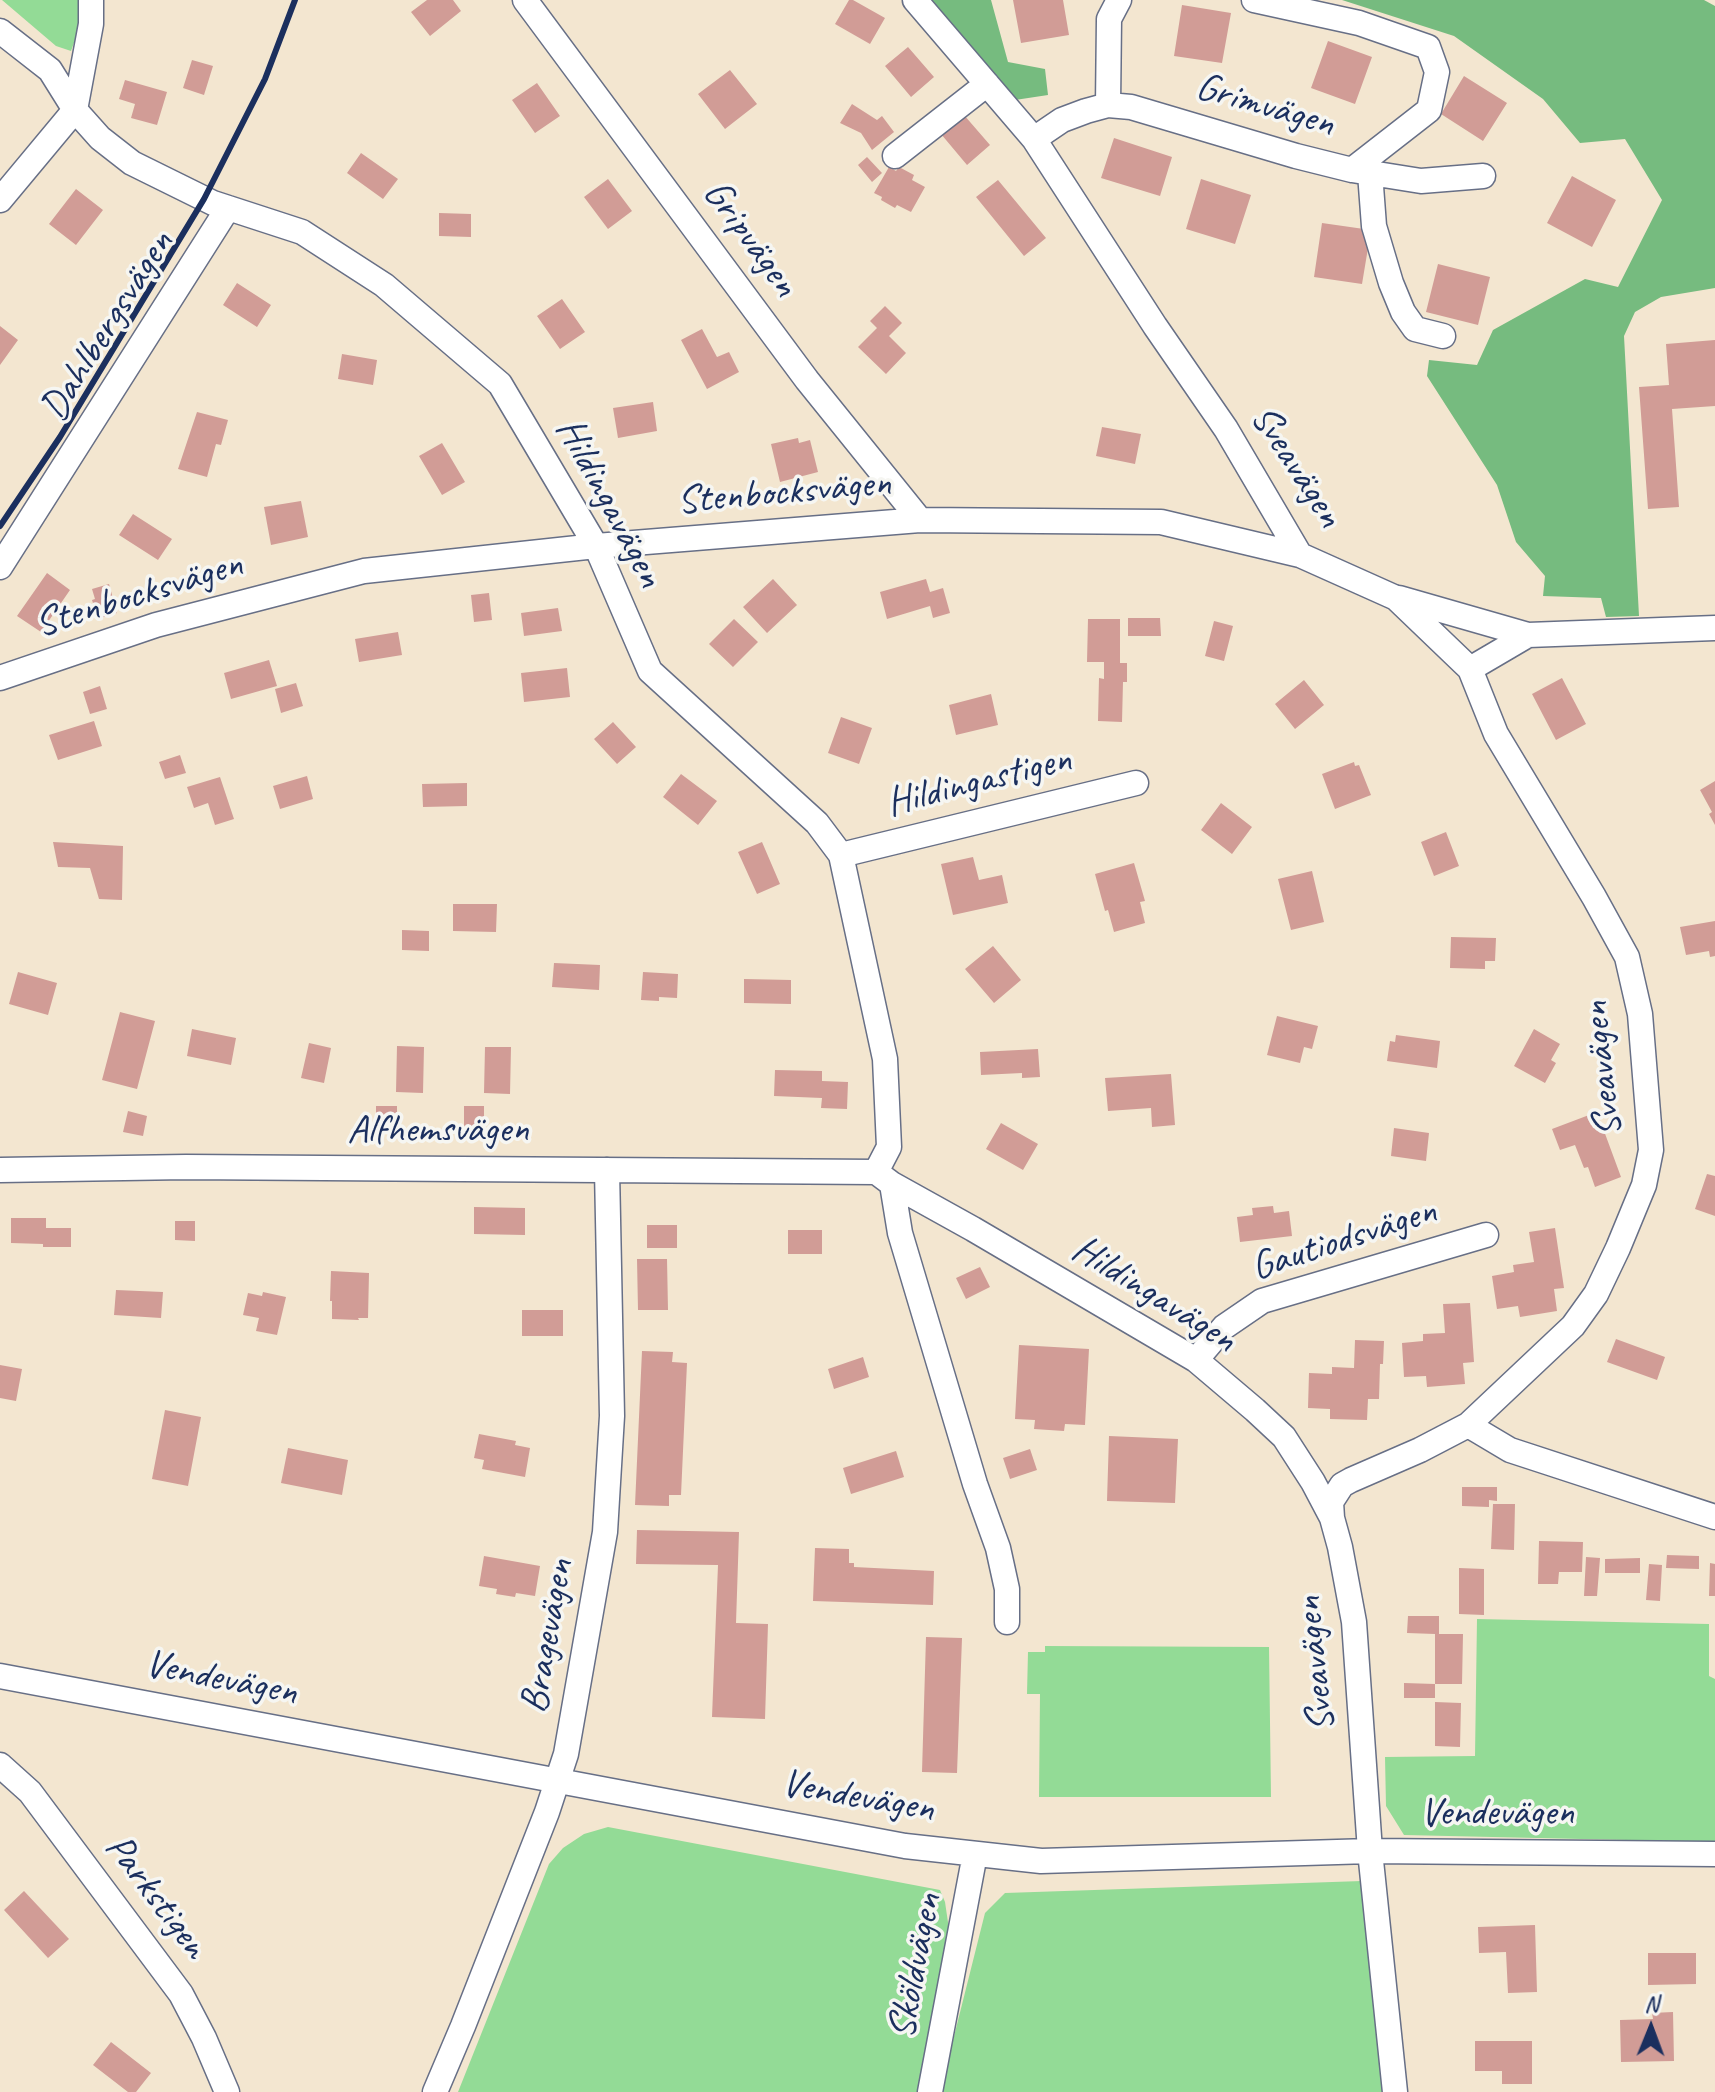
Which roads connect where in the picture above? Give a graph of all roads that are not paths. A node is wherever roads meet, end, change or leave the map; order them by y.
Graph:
1 (91, 0) edge
2 (525, 0) edge
3 (915, 0) edge
4 (1119, 0) edge
5 (1254, 0) edge
6 (0, 31) edge
7 (987, 84) junction
8 (1108, 105) junction
9 (75, 110) junction
10 (1034, 139) junction
11 (895, 156) dead end
12 (1361, 172) junction
13 (1483, 176) dead end
14 (0, 200) edge
15 (228, 208) junction
16 (1443, 336) dead end
17 (920, 520) junction
18 (596, 546) junction
19 (1300, 555) junction
20 (0, 567) edge
21 (1396, 598) junction
22 (1715, 628) edge
23 (1528, 635) junction
24 (1470, 669) junction
25 (0, 678) edge
26 (1136, 783) dead end
27 (841, 855) junction
28 (0, 1170) edge
29 (607, 1170) junction
30 (884, 1178) junction
31 (1486, 1235) dead end
32 (1196, 1360) junction
33 (1468, 1425) junction
34 (1715, 1517) edge
35 (1332, 1518) junction
36 (1007, 1622) dead end
37 (0, 1676) edge
38 (0, 1765) edge
39 (558, 1780) junction
40 (1370, 1851) junction
41 (975, 1854) junction
42 (1715, 1854) edge
43 (227, 2092) edge
44 (435, 2092) edge
45 (930, 2092) edge
46 (1395, 2092) edge

1 - 9 street
2 - 17 street, Gripvägen
3 - 7 street, Sveavägen
4 - 8 street
5 - 12 street
6 - 9 street, Hildingavägen
7 - 10 street, Sveavägen
7 - 11 street
8 - 10 street, Grimvägen
8 - 12 street, Grimvägen
9 - 14 street
9 - 15 street, Hildingavägen
10 - 19 street, Sveavägen
12 - 13 street, Grimvägen
12 - 16 street
15 - 18 street, Hildingavägen
15 - 20 street, Dahlbergsvägen
17 - 18 street, Stenbocksvägen
17 - 19 street, Stenbocksvägen
18 - 25 street, Stenbocksvägen
18 - 27 street, Hildingavägen
19 - 21 street, Sveavägen
21 - 23 street
21 - 24 street, Sveavägen
22 - 23 street
23 - 24 street
24 - 33 street, Sveavägen
26 - 27 street, Hildingastigen
27 - 30 street, Hildingavägen
28 - 29 street, Alfhemsvägen
29 - 30 street, Alfhemsvägen
29 - 39 street, Bragevägen
30 - 32 street, Hildingavägen
30 - 36 street, Hildingavägen
31 - 32 street, Gautiodsvägen
32 - 35 street, Hildingavägen
33 - 34 street
33 - 35 street, Sveavägen
35 - 40 street, Sveavägen
37 - 39 street, Vendevägen
38 - 43 street, Parkstigen
39 - 41 street, Vendevägen
39 - 44 street, Bragevägen
40 - 41 street, Vendevägen
40 - 42 street, Vendevägen
40 - 46 street, Sveavägen
41 - 45 street, Sköldvägen

